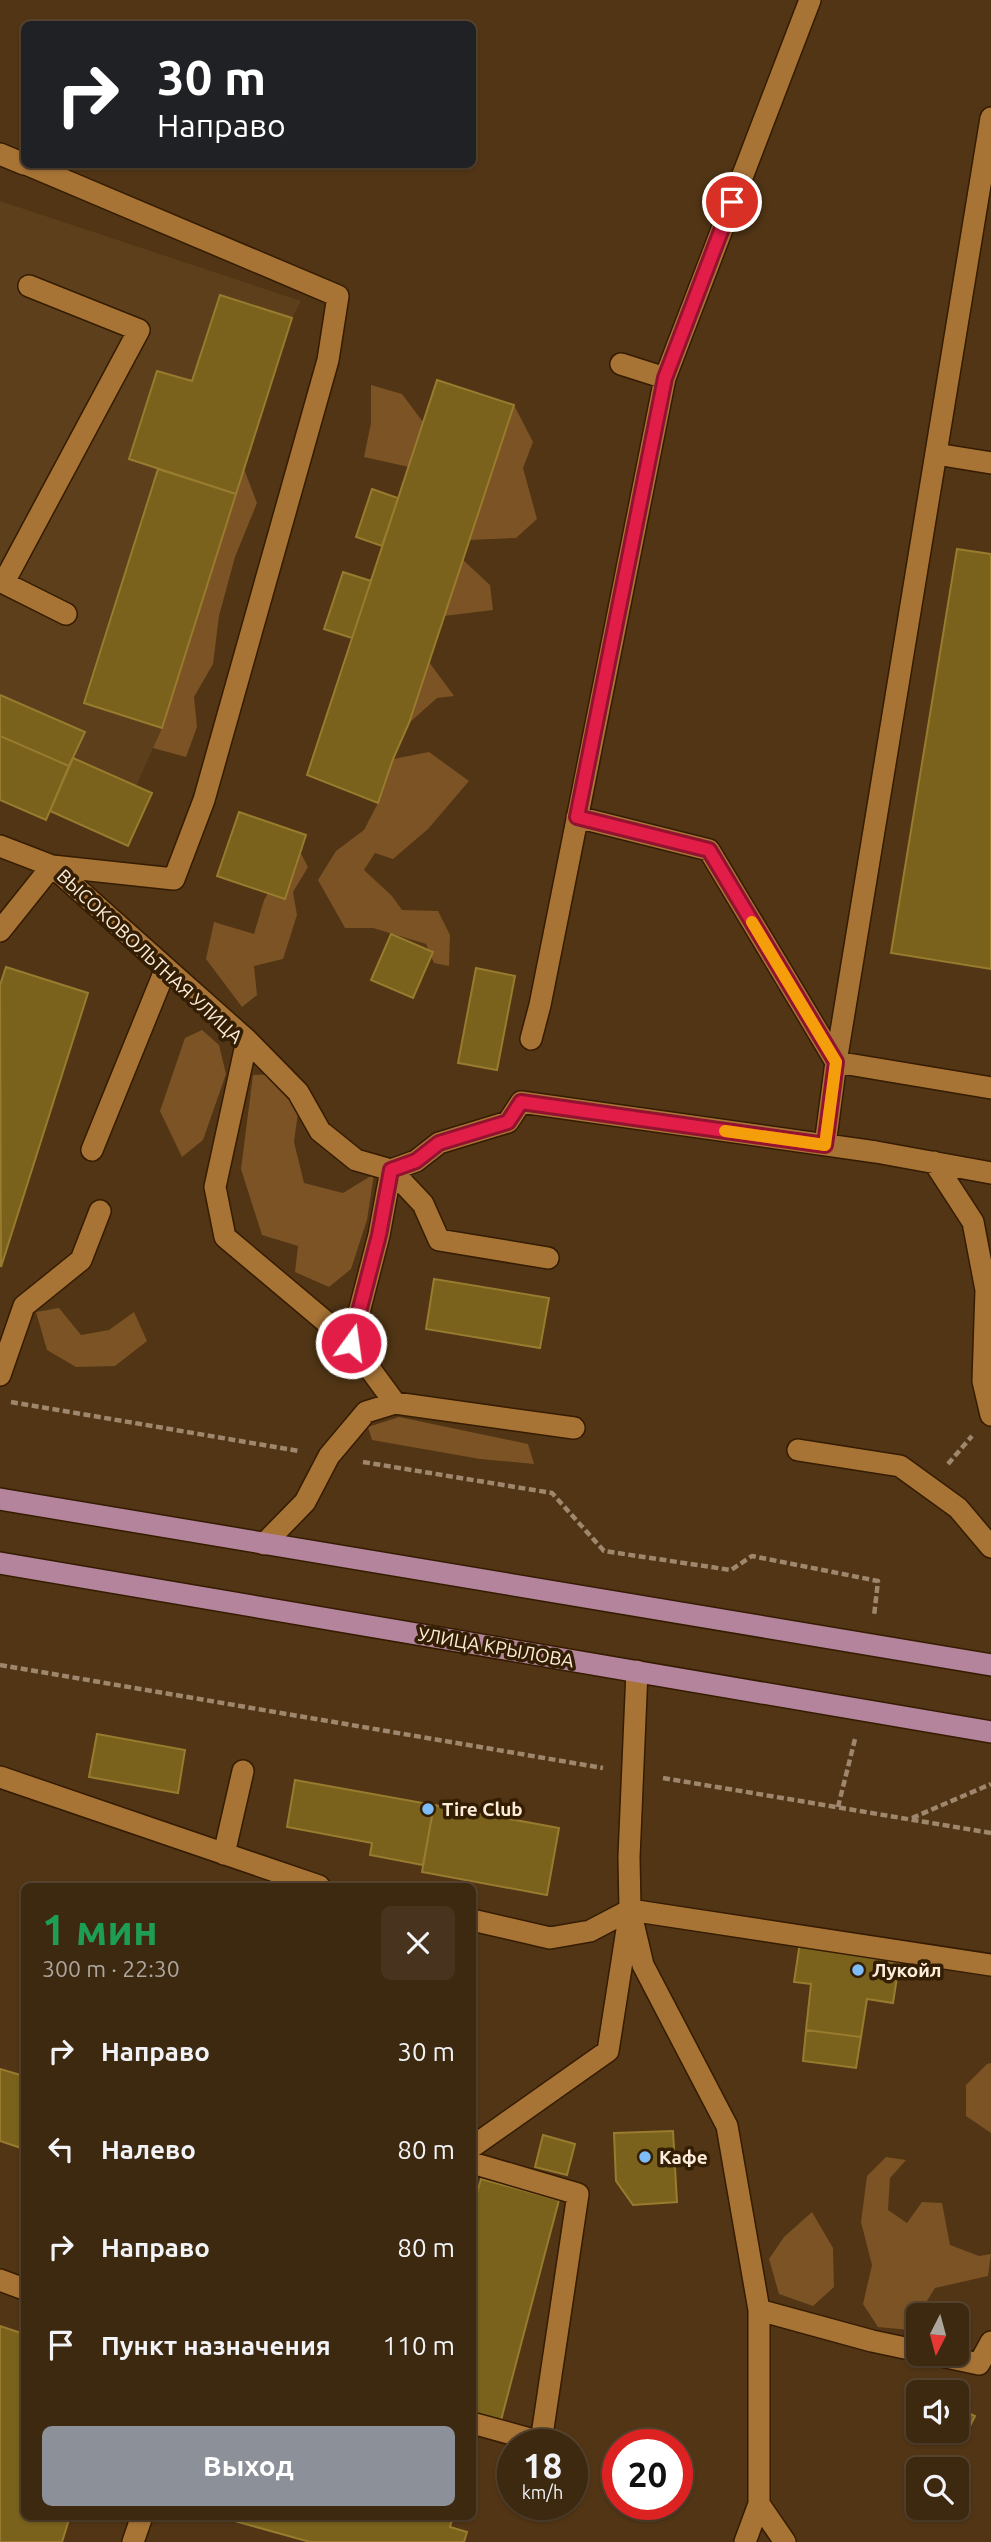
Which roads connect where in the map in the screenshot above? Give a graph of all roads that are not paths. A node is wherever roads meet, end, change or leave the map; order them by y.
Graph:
1 (810, 0) edge
2 (991, 118) edge
3 (0, 154) edge
4 (21, 162) edge
5 (34, 168) edge
6 (29, 286) dead end
7 (621, 364) dead end
8 (665, 378) junction
9 (936, 454) junction
10 (991, 463) edge
11 (2, 582) edge
12 (66, 614) dead end
13 (577, 817) junction
14 (0, 846) edge
15 (52, 866) junction
16 (0, 931) edge
17 (166, 968) junction
18 (531, 1039) dead end
19 (247, 1040) junction
20 (836, 1062) junction
21 (991, 1088) edge
22 (825, 1145) junction
23 (92, 1150) dead end
24 (934, 1162) junction
25 (391, 1170) junction
26 (991, 1173) edge
27 (100, 1211) dead end
28 (548, 1258) dead end
29 (351, 1343) junction
30 (0, 1375) edge
31 (395, 1403) junction
32 (991, 1415) edge
33 (574, 1428) dead end
34 (798, 1450) dead end
35 (0, 1499) edge
36 (264, 1544) junction
37 (991, 1547) edge
38 (0, 1563) edge
39 (991, 1665) edge
40 (637, 1671) junction
41 (991, 1732) edge
42 (243, 1771) dead end
43 (0, 1777) edge
44 (225, 1854) junction
45 (310, 1883) edge
46 (630, 1910) junction
47 (476, 1921) edge
48 (991, 1965) edge
49 (476, 2144) edge
50 (476, 2164) edge
51 (0, 2280) edge
52 (21, 2288) edge
53 (759, 2310) junction
54 (991, 2342) edge
55 (906, 2348) edge
56 (970, 2362) edge
57 (476, 2424) edge
58 (759, 2504) junction
59 (141, 2520) edge
60 (133, 2542) edge
61 (745, 2542) edge
62 (785, 2542) edge

1 - 8 street
2 - 9 street
3 - 4 street
5 - 15 street
6 - 11 street
7 - 8 street
8 - 13 street
9 - 10 street
9 - 20 street
11 - 12 street
13 - 18 street
13 - 20 street
14 - 15 street, ВЫСОКОВОЛЬТНАЯ УЛИЦА
15 - 16 street
15 - 17 street, ВЫСОКОВОЛЬТНАЯ УЛИЦА
17 - 19 street, ВЫСОКОВОЛЬТНАЯ УЛИЦА
17 - 23 street
19 - 25 street
19 - 29 street, ВЫСОКОВОЛЬТНАЯ УЛИЦА
20 - 21 street
20 - 22 street
22 - 24 street
22 - 25 street
24 - 26 street
24 - 32 street
25 - 28 street
25 - 29 street
27 - 30 street
29 - 31 street, ВЫСОКОВОЛЬТНАЯ УЛИЦА
31 - 33 street
31 - 36 street
34 - 37 street
35 - 36 main road
36 - 39 main road
38 - 40 main road, УЛИЦА КРЫЛОВА
40 - 41 main road, УЛИЦА КРЫЛОВА
40 - 46 street
42 - 44 street
43 - 44 street
44 - 45 street
46 - 47 street
46 - 48 street
46 - 49 street
46 - 53 street
50 - 57 street
51 - 52 street
53 - 55 street
53 - 58 street
54 - 56 street
58 - 61 street
58 - 62 street
59 - 60 street

